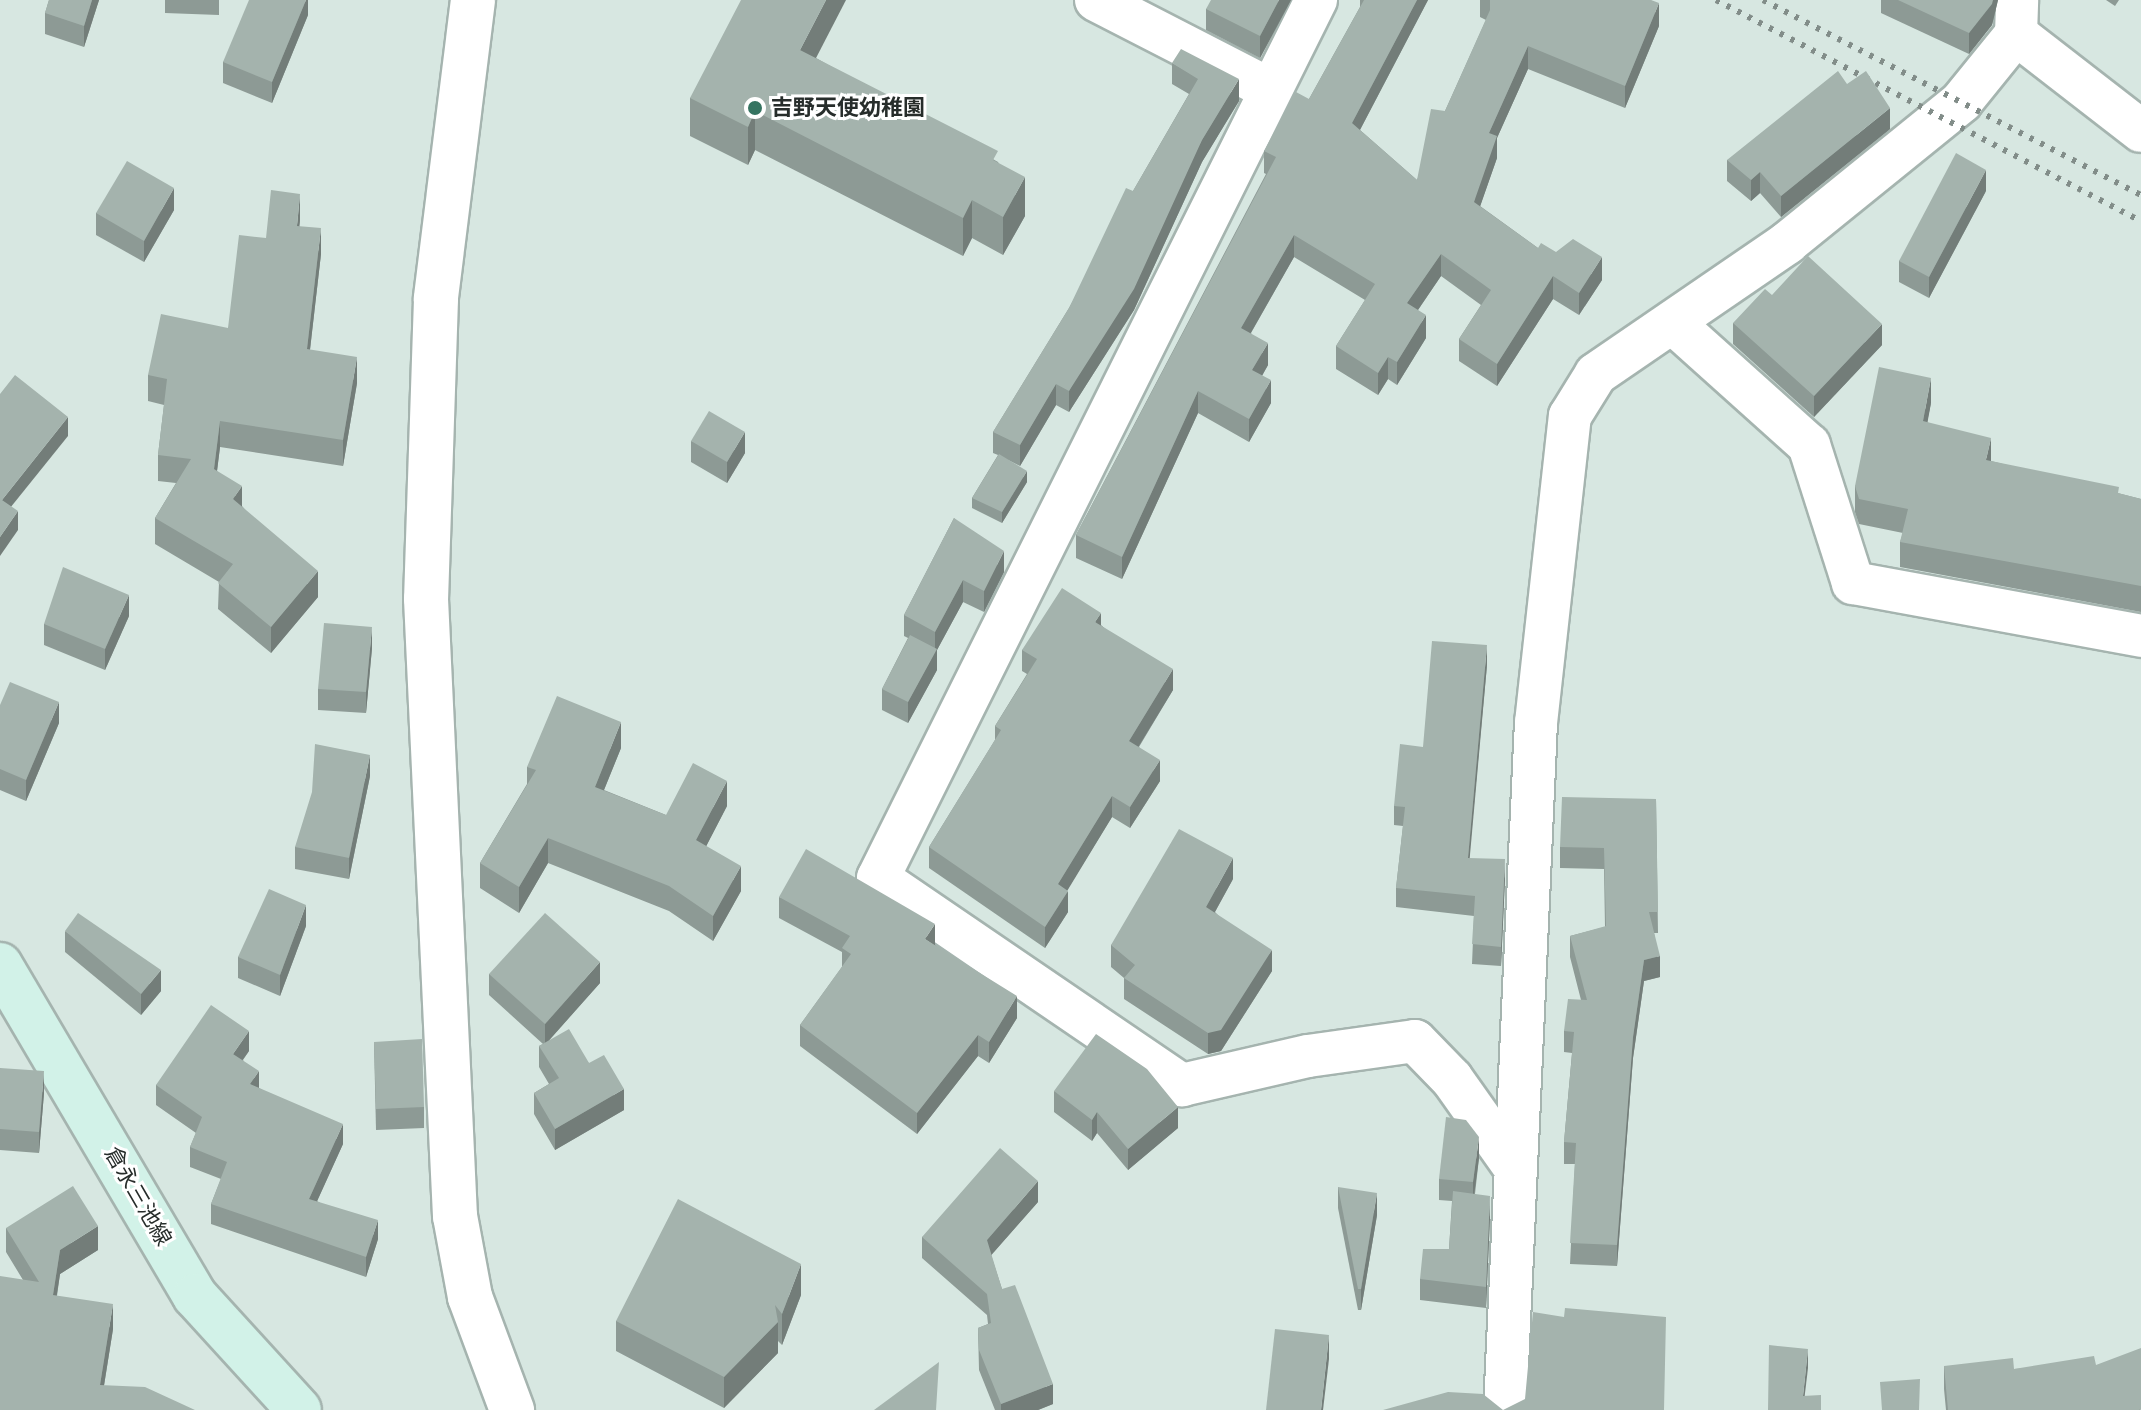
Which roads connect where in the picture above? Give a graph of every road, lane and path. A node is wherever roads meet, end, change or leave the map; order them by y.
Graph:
1 (473, 0) edge
2 (1096, 0) edge
3 (1316, 0) edge
4 (2016, 17) edge
5 (1269, 89) junction
6 (2141, 131) edge
7 (1674, 324) junction
8 (2141, 636) edge
9 (0, 965) edge
10 (1515, 1168) junction
11 (299, 1410) edge
12 (512, 1410) edge
13 (1505, 1410) edge

1 - 12 street
2 - 5 street
3 - 5 street
4 - 6 street
4 - 7 street
5 - 10 street
7 - 8 street
7 - 10 street
9 - 11 main road, 倉永三池線
10 - 13 street

